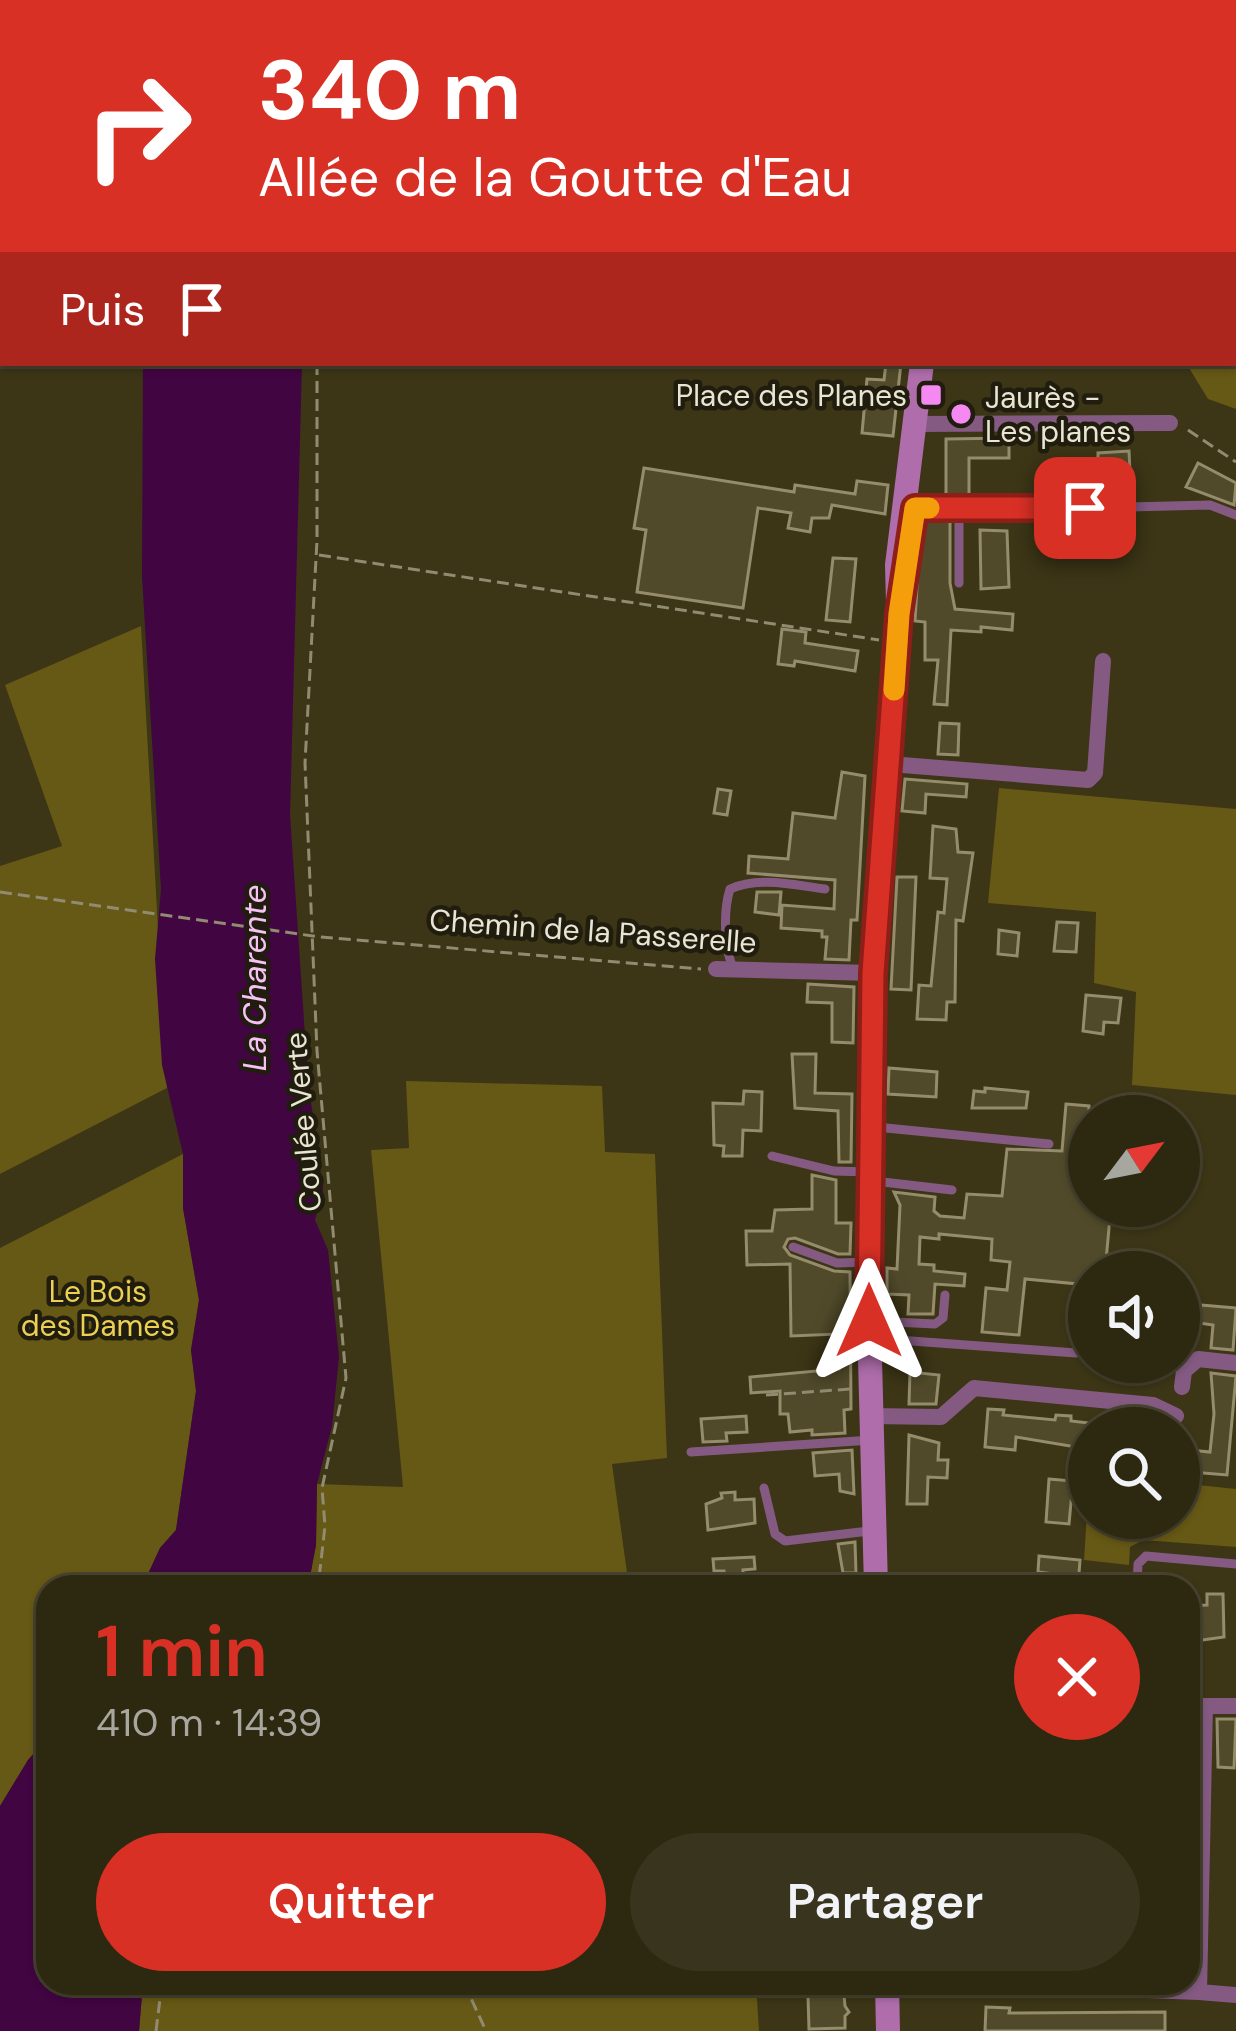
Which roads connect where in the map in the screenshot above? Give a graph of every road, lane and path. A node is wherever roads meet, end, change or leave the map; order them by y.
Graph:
1 (317, 366) edge
2 (922, 366) edge
3 (1170, 423) joint
4 (914, 430) junction
5 (1236, 462) edge
6 (915, 508) junction
7 (959, 511) junction
8 (1236, 515) edge
9 (316, 554) junction
10 (959, 583) dead end
11 (899, 614) junction
12 (898, 640) junction
13 (1103, 661) dead end
14 (890, 764) junction
15 (825, 890) dead end
16 (0, 892) edge
17 (310, 933) junction
18 (725, 970) junction
19 (873, 973) junction
20 (870, 1126) junction
21 (1049, 1144) dead end
22 (772, 1156) dead end
23 (870, 1176) junction
24 (952, 1190) dead end
25 (793, 1247) dead end
26 (870, 1262) junction
27 (945, 1295) dead end
28 (870, 1329) junction
29 (1068, 1353) edge
30 (1236, 1363) edge
31 (870, 1387) junction
32 (1182, 1387) dead end
33 (766, 1396) dead end
34 (1153, 1405) joint
35 (1157, 1407) edge
36 (871, 1428) junction
37 (692, 1452) dead end
38 (764, 1488) dead end
39 (875, 1530) junction
40 (1236, 1564) edge
41 (319, 1575) edge
42 (876, 1575) edge
43 (1138, 1575) edge
44 (1200, 1706) edge
45 (1236, 1706) edge
46 (1200, 1992) edge
47 (160, 1995) edge
48 (470, 1995) edge
49 (886, 1995) edge
50 (1236, 1995) edge
51 (156, 2031) edge
52 (486, 2031) edge
53 (888, 2031) edge

1 - 9 path, Coulée Verte
2 - 4 main road
3 - 4 street
3 - 5 path
4 - 6 main road
4 - 11 main road
6 - 7 lane
6 - 11 main road
7 - 8 lane
7 - 10 lane
9 - 12 path
9 - 17 path, Coulée Verte
11 - 12 main road
12 - 14 main road
13 - 14 street
14 - 19 main road
15 - 18 lane
16 - 17 path, Chemin de la Passerelle
17 - 18 path, Chemin de la Passerelle
17 - 41 path, Coulée Verte
18 - 19 street, Chemin de la Passerelle
19 - 20 main road
20 - 21 lane
20 - 23 main road
22 - 23 lane
23 - 24 lane
23 - 26 main road
25 - 26 lane
26 - 28 main road
27 - 28 lane
28 - 29 lane
28 - 31 main road
30 - 32 street
31 - 33 path
31 - 36 main road
34 - 35 street
34 - 36 street
36 - 37 lane
36 - 39 main road
38 - 39 lane
39 - 42 main road
40 - 43 lane
44 - 45 street
46 - 50 street
47 - 51 path
48 - 52 path
49 - 53 main road

